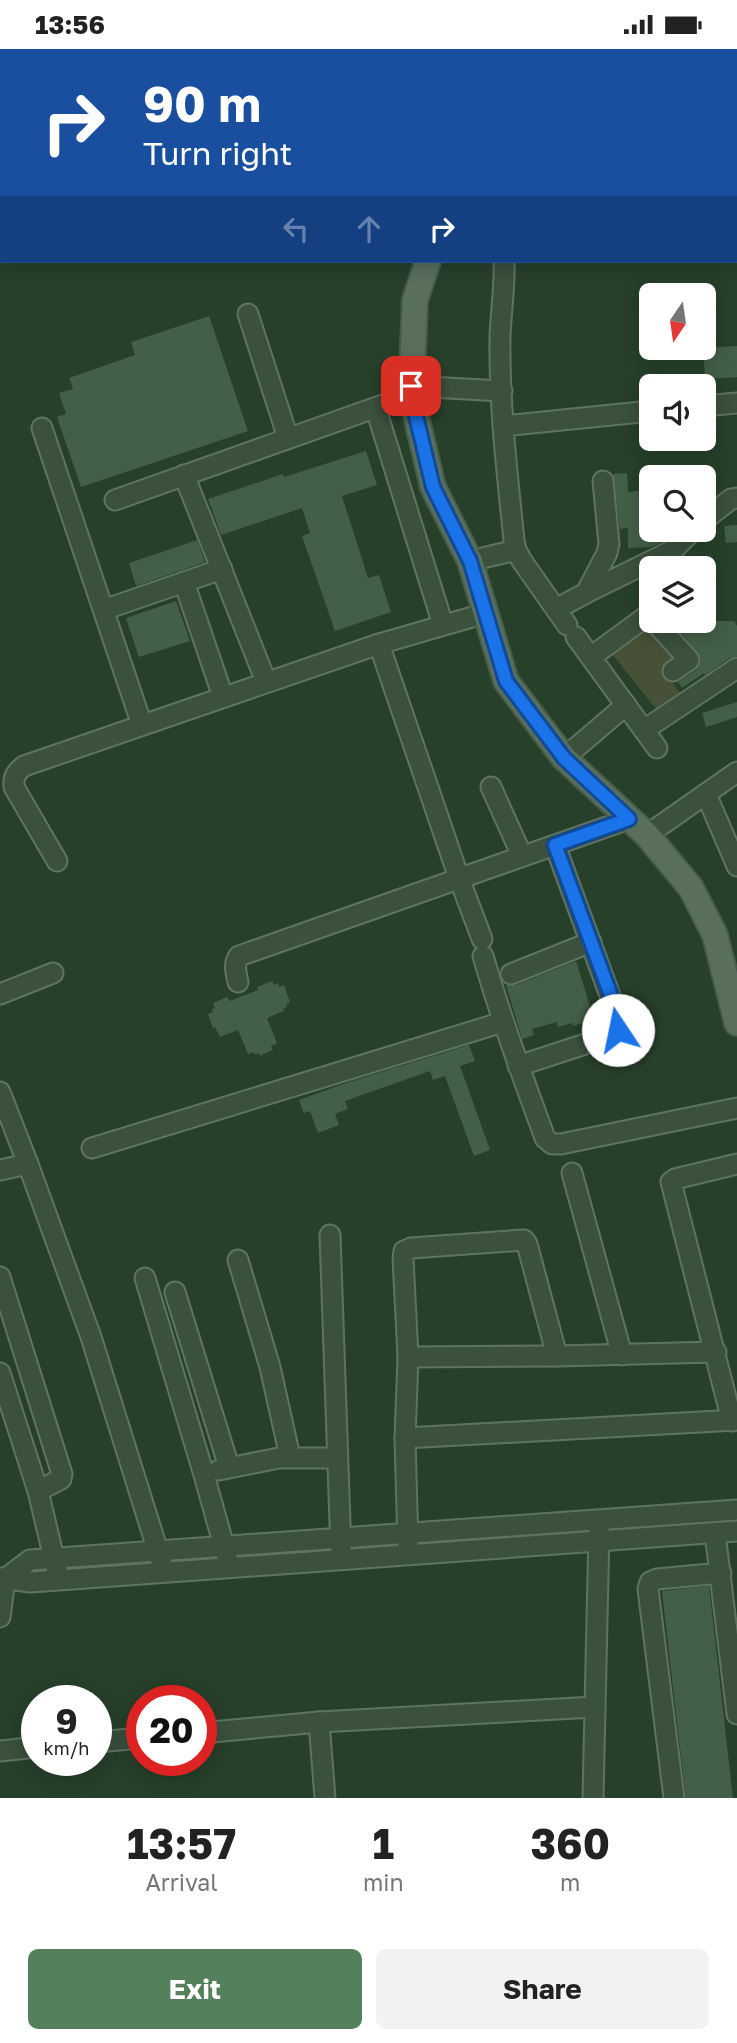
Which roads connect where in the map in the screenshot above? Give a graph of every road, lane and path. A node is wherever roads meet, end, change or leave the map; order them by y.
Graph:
1 (427, 263) edge
2 (503, 263) edge
3 (248, 314) dead end
4 (411, 391) junction
5 (502, 391) junction
6 (737, 403) edge
7 (716, 405) edge
8 (376, 409) junction
9 (639, 412) edge
10 (503, 426) junction
11 (42, 428) dead end
12 (288, 438) junction
13 (184, 475) junction
14 (603, 481) dead end
15 (737, 498) edge
16 (115, 500) dead end
17 (716, 511) edge
18 (681, 542) edge
19 (516, 550) junction
20 (470, 561) junction
21 (222, 569) junction
22 (184, 582) junction
23 (586, 593) junction
24 (112, 607) dead end
25 (486, 613) junction
26 (639, 622) edge
27 (566, 623) junction
28 (443, 625) junction
29 (665, 633) edge
30 (379, 644) junction
31 (591, 657) junction
32 (737, 668) edge
33 (673, 671) dead end
34 (263, 674) dead end
35 (219, 685) dead end
36 (626, 705) junction
37 (142, 726) junction
38 (644, 730) junction
39 (657, 748) dead end
40 (564, 758) junction
41 (737, 772) edge
42 (491, 787) dead end
43 (706, 794) junction
44 (638, 827) junction
45 (555, 845) junction
46 (522, 856) junction
47 (57, 861) dead end
48 (737, 866) edge
49 (459, 878) junction
50 (591, 942) junction
51 (53, 973) dead end
52 (510, 974) dead end
53 (238, 982) dead end
54 (0, 994) edge
55 (503, 1022) junction
56 (737, 1023) edge
57 (518, 1066) junction
58 (0, 1092) edge
59 (737, 1108) edge
60 (92, 1148) dead end
61 (28, 1164) junction
62 (737, 1164) edge
63 (0, 1170) edge
64 (572, 1173) dead end
65 (330, 1235) dead end
66 (238, 1260) dead end
67 (0, 1277) edge
68 (145, 1278) dead end
69 (175, 1292) dead end
70 (716, 1352) junction
71 (622, 1355) junction
72 (557, 1356) junction
73 (408, 1357) junction
74 (0, 1373) edge
75 (735, 1420) edge
76 (405, 1438) junction
77 (290, 1457) junction
78 (337, 1458) junction
79 (229, 1467) junction
80 (204, 1475) junction
81 (38, 1490) junction
82 (737, 1510) edge
83 (599, 1520) junction
84 (737, 1531) edge
85 (715, 1533) junction
86 (408, 1534) junction
87 (340, 1539) junction
88 (600, 1541) junction
89 (224, 1547) junction
90 (158, 1550) junction
91 (408, 1555) junction
92 (54, 1558) junction
93 (341, 1560) junction
94 (230, 1568) junction
95 (165, 1572) junction
96 (721, 1573) junction
97 (2, 1578) edge
98 (59, 1580) junction
99 (0, 1618) edge
100 (595, 1707) junction
101 (737, 1718) edge
102 (319, 1722) junction
103 (217, 1732) edge
104 (21, 1749) edge
105 (0, 1751) edge
106 (325, 1798) edge
107 (593, 1798) edge
108 (674, 1798) edge

1 - 4 main road
2 - 5 street
3 - 12 street
4 - 5 street
4 - 8 street
4 - 20 main road
5 - 10 street
6 - 7 street
8 - 12 street
8 - 28 street
9 - 10 street
10 - 19 street
11 - 37 street
12 - 13 street
13 - 16 street
13 - 21 street
14 - 23 street
15 - 17 street
18 - 23 street
19 - 20 street
19 - 27 street
20 - 25 main road
21 - 22 street
21 - 34 street
22 - 24 street
22 - 35 street
23 - 27 street
25 - 28 street
25 - 40 main road
26 - 31 street
27 - 31 street
28 - 30 street
29 - 33 street
30 - 37 street
30 - 49 street
31 - 36 street
32 - 38 street
36 - 38 street
36 - 40 street
37 - 47 street
38 - 39 street
40 - 44 main road
41 - 43 street
42 - 46 street
43 - 44 street
43 - 48 street
44 - 45 street
44 - 56 main road
45 - 46 street
45 - 50 street
46 - 49 street
49 - 53 street
49 - 55 street
50 - 52 street
50 - 57 street
51 - 54 street
55 - 57 street
55 - 60 street
57 - 59 street
58 - 61 street
61 - 63 street
61 - 90 street
62 - 70 street
64 - 71 street
65 - 78 street
66 - 77 street
67 - 81 street
68 - 80 street
69 - 79 street
70 - 71 street
70 - 75 street
71 - 72 street
72 - 73 street
72 - 73 street
73 - 76 street
74 - 81 street
75 - 76 street
76 - 86 street
77 - 78 street
77 - 79 street
78 - 87 street
79 - 80 street
80 - 89 street
81 - 92 street
82 - 83 street
83 - 86 street
83 - 88 street
84 - 85 street
85 - 88 street
85 - 96 street
86 - 87 street
86 - 91 street
87 - 89 street
87 - 93 street
88 - 91 street
88 - 100 street
89 - 90 street
89 - 94 street
90 - 92 street
90 - 95 street
91 - 93 street
92 - 97 street
92 - 98 street
93 - 94 street
94 - 95 street
95 - 98 street
96 - 101 street
96 - 108 street
97 - 98 street
97 - 99 street
100 - 102 street
100 - 107 street
102 - 103 street
102 - 106 street
104 - 105 street

